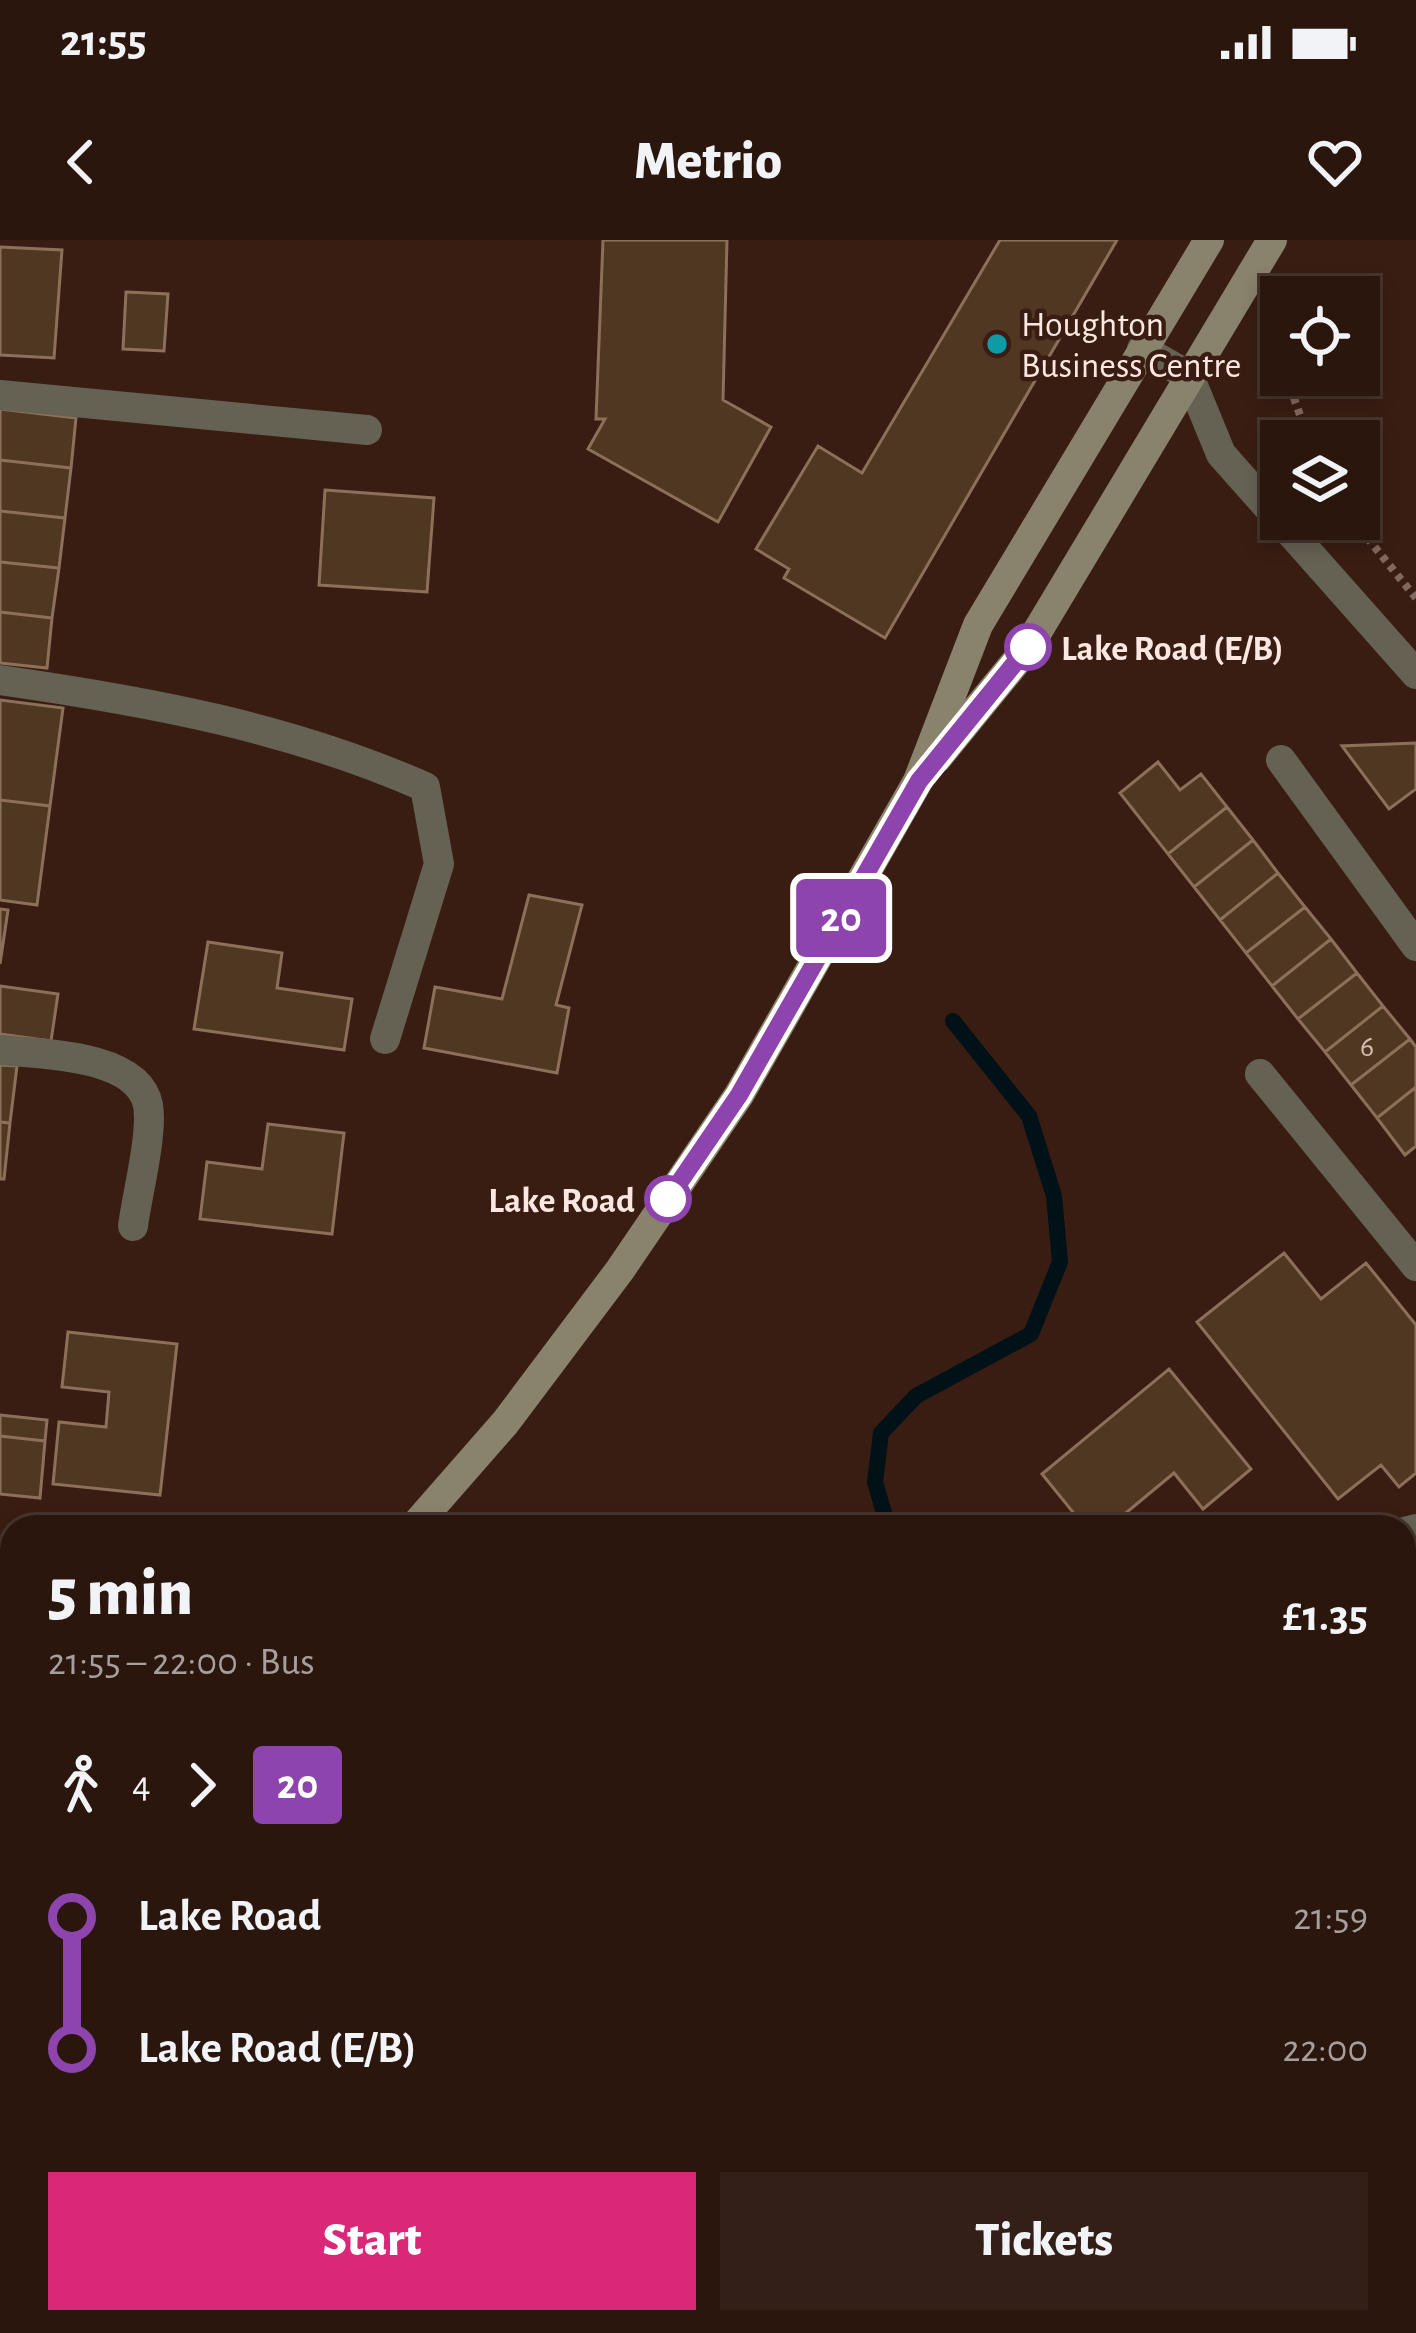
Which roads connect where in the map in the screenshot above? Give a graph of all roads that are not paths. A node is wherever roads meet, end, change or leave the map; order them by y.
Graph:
1 (1209, 240) edge
2 (1272, 240) edge
3 (1142, 349) junction
4 (1189, 376) junction
5 (0, 395) edge
6 (367, 430) dead end
7 (1416, 674) edge
8 (0, 680) edge
9 (1281, 760) dead end
10 (919, 781) junction
11 (1416, 946) edge
12 (385, 1039) dead end
13 (0, 1050) edge
14 (1260, 1074) dead end
15 (133, 1226) dead end
16 (1416, 1266) edge
17 (425, 1515) edge

1 - 3 main road
2 - 4 main road
3 - 4 street
3 - 10 main road
4 - 7 street
4 - 10 main road
5 - 6 street
8 - 12 street
9 - 11 street
10 - 17 main road
13 - 15 street
14 - 16 street

